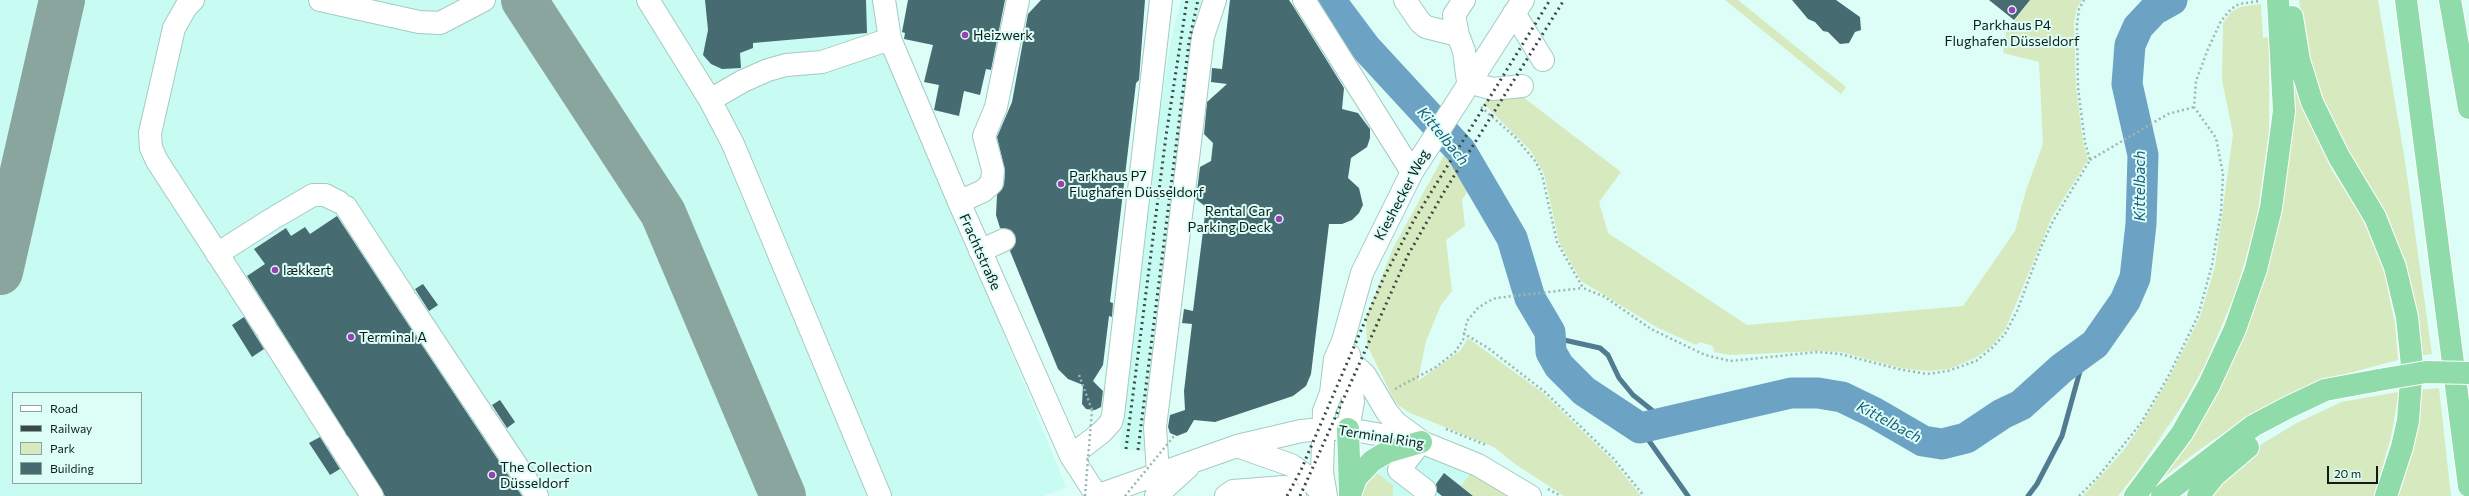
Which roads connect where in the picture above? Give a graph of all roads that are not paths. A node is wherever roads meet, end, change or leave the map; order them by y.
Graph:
1 (193, 0) edge
2 (320, 0) edge
3 (484, 0) edge
4 (648, 0) edge
5 (884, 0) edge
6 (1018, 0) edge
7 (1161, 0) edge
8 (1215, 0) edge
9 (1304, 0) edge
10 (1404, 0) edge
11 (2278, 0) edge
12 (2290, 0) edge
13 (2406, 0) edge
14 (2450, 0) edge
15 (1461, 2) edge
16 (1518, 6) edge
17 (2287, 30) junction
18 (1458, 35) junction
19 (890, 38) junction
20 (1543, 60) dead end
21 (1466, 86) junction
22 (1522, 86) dead end
23 (710, 100) junction
24 (2469, 108) edge
25 (1412, 172) junction
26 (959, 202) junction
27 (1004, 240) dead end
28 (980, 251) junction
29 (217, 254) junction
30 (1347, 351) junction
31 (2469, 373) edge
32 (2379, 380) junction
33 (1331, 393) junction
34 (1322, 429) junction
35 (1348, 429) junction
36 (1421, 442) junction
37 (1237, 446) junction
38 (1071, 456) junction
39 (1198, 459) junction
40 (1158, 473) junction
41 (2469, 486) edge
42 (1425, 490) dead end
43 (1263, 492) edge
44 (372, 496) edge
45 (537, 496) edge
46 (880, 496) edge
47 (1096, 496) edge
48 (1156, 496) edge
49 (1226, 496) edge
50 (1295, 496) edge
51 (1325, 496) edge
52 (1350, 496) edge
53 (1530, 496) edge
54 (2135, 496) edge
55 (2162, 496) edge
56 (2198, 496) edge
57 (2386, 496) edge

1 - 29 street
2 - 3 street
4 - 23 street
5 - 19 street, Frachtstraße
6 - 26 street
7 - 38 street
8 - 40 street
9 - 25 street
10 - 18 street
11 - 17 highway
12 - 17 highway
13 - 41 highway
14 - 24 highway
15 - 18 street
16 - 20 street
16 - 21 street, Kieshecker Weg
17 - 54 highway
17 - 57 highway
18 - 21 street
19 - 23 street
19 - 26 street, Frachtstraße
21 - 22 street
21 - 25 street, Kieshecker Weg
23 - 46 street
25 - 30 street, Kieshecker Weg
26 - 28 street, Frachtstraße
27 - 28 street
28 - 38 street, Frachtstraße
29 - 44 street
29 - 45 street
30 - 33 street, Kieshecker Weg
30 - 35 street, Kieshecker Weg
30 - 36 street
31 - 32 highway, bridge
32 - 55 highway
32 - 56 highway
33 - 34 street, Kieshecker Weg
33 - 35 street, Kieshecker Weg
34 - 35 street, Terminal Ring
34 - 37 street, Terminal Ring
34 - 51 street, Kieshecker Weg
35 - 36 street, Terminal Ring
35 - 52 highway
36 - 42 street
36 - 52 highway
36 - 53 street, Terminal Ring
37 - 39 street, Terminal Ring
37 - 51 street
38 - 47 street, Frachtstraße
39 - 40 street, Terminal Ring
39 - 48 street, Terminal Ring
40 - 47 street, Terminal Ring
43 - 49 street
43 - 50 street

